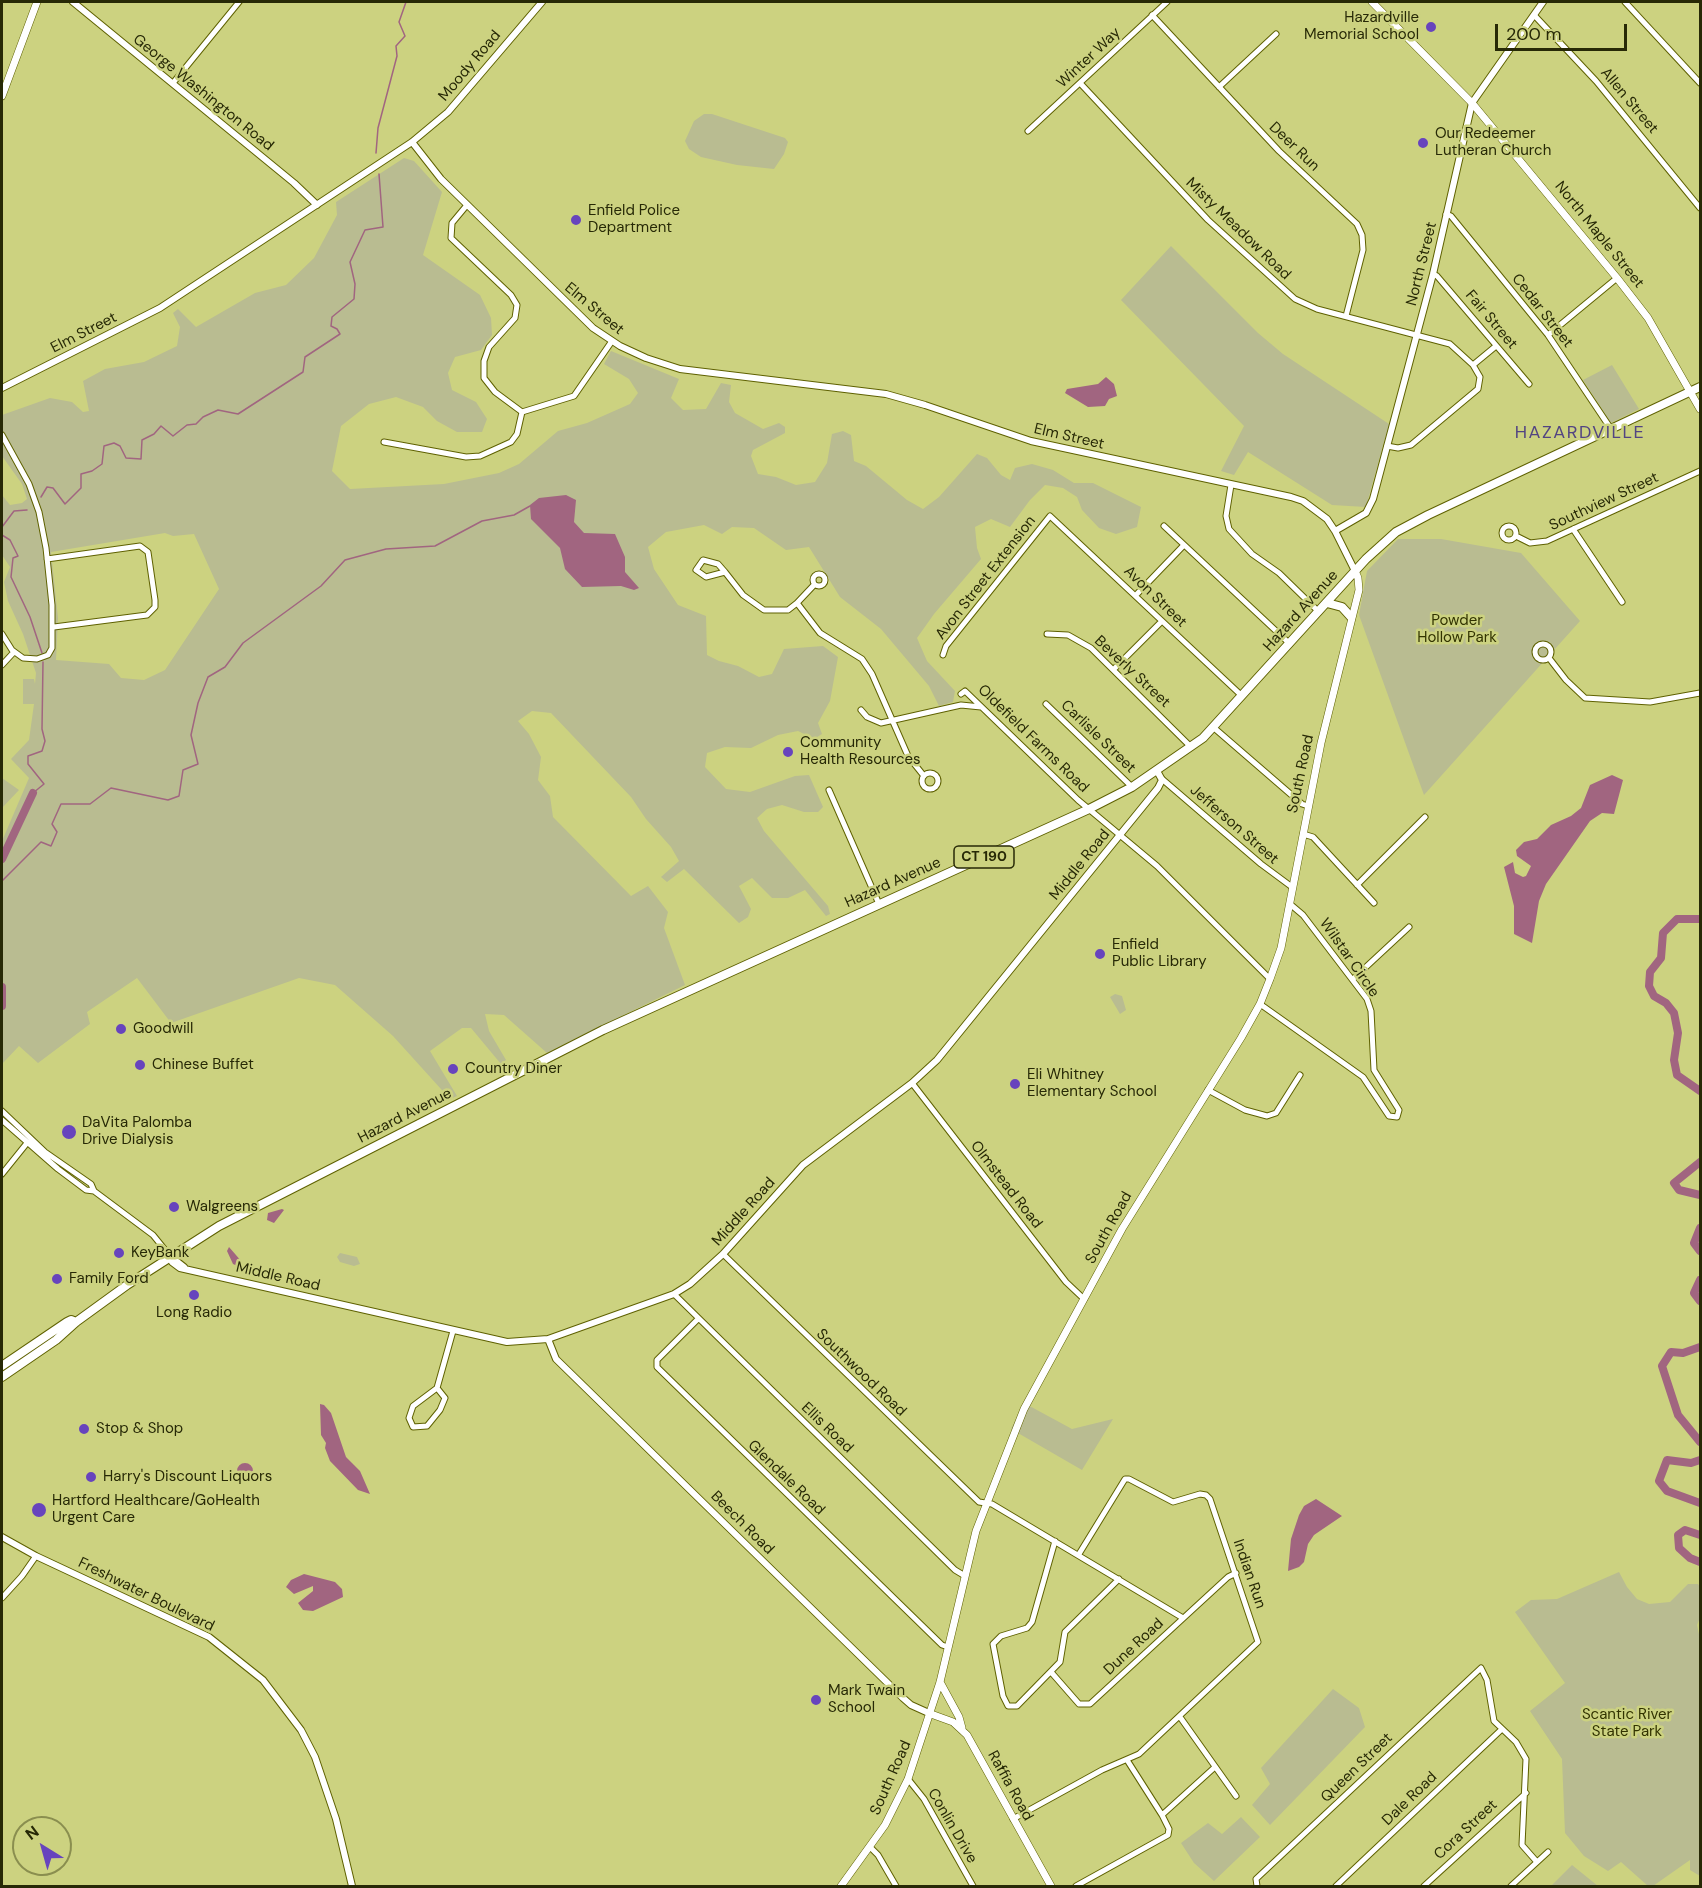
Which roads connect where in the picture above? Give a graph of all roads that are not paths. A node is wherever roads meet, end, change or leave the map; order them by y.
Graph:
1 (37, 2) edge
2 (73, 2) edge
3 (239, 2) edge
4 (542, 2) edge
5 (1167, 2) edge
6 (1372, 2) edge
7 (1543, 2) edge
8 (1625, 2) edge
9 (1152, 15) junction
10 (1534, 15) junction
11 (1276, 34) dead end
12 (173, 83) junction
13 (1080, 83) junction
14 (1701, 83) edge
15 (1219, 87) junction
16 (2, 96) edge
17 (1472, 103) junction
18 (1028, 131) dead end
19 (412, 142) junction
20 (316, 205) junction
21 (467, 205) junction
22 (1701, 208) edge
23 (1446, 214) junction
24 (1433, 274) junction
25 (1617, 278) junction
26 (1346, 316) junction
27 (1416, 333) junction
28 (1548, 335) junction
29 (612, 341) junction
30 (1496, 346) junction
31 (1473, 365) junction
32 (1529, 384) dead end
33 (2, 388) edge
34 (1696, 389) edge
35 (1701, 409) edge
36 (522, 412) junction
37 (1611, 429) junction
38 (2, 435) edge
39 (384, 442) dead end
40 (1387, 446) junction
41 (1701, 471) edge
42 (1231, 485) junction
43 (1050, 516) joint
44 (1164, 526) dead end
45 (1574, 529) junction
46 (1335, 531) junction
47 (1516, 536) dead end
48 (1184, 545) junction
49 (47, 559) junction
50 (725, 572) junction
51 (1355, 572) junction
52 (814, 585) dead end
53 (1136, 595) junction
54 (1622, 602) dead end
55 (797, 603) junction
56 (1327, 603) junction
57 (1319, 612) junction
58 (1352, 618) junction
59 (1162, 621) junction
60 (54, 627) junction
61 (2, 634) edge
62 (1047, 634) dead end
63 (1290, 644) junction
64 (14, 652) junction
65 (943, 655) dead end
66 (1549, 658) dead end
67 (2, 665) edge
68 (1114, 669) junction
69 (1701, 693) edge
70 (961, 694) dead end
71 (1242, 696) junction
72 (1046, 704) dead end
73 (981, 707) junction
74 (861, 710) dead end
75 (892, 723) junction
76 (1213, 727) junction
77 (1191, 747) junction
78 (1159, 775) junction
79 (924, 776) dead end
80 (1132, 787) junction
81 (829, 790) dead end
82 (1308, 806) junction
83 (1089, 809) junction
84 (1425, 817) dead end
85 (1121, 834) junction
86 (1303, 834) junction
87 (1357, 885) junction
88 (1292, 887) junction
89 (1374, 903) dead end
90 (879, 904) junction
91 (1290, 904) junction
92 (1409, 927) dead end
93 (1353, 979) junction
94 (1270, 980) junction
95 (1260, 1004) junction
96 (1374, 1070) junction
97 (1300, 1075) dead end
98 (1363, 1077) junction
99 (912, 1083) junction
100 (1208, 1090) junction
101 (2, 1111) edge
102 (2, 1120) edge
103 (28, 1141) junction
104 (2, 1174) edge
105 (723, 1254) junction
106 (170, 1256) junction
107 (674, 1294) junction
108 (1084, 1299) junction
109 (698, 1318) junction
110 (76, 1322) junction
111 (453, 1331) junction
112 (548, 1339) junction
113 (27, 1349) junction
114 (2, 1366) edge
115 (18, 1366) junction
116 (2, 1377) edge
117 (437, 1388) junction
118 (985, 1502) junction
119 (2, 1537) edge
120 (1055, 1541) junction
121 (1079, 1554) junction
122 (36, 1556) junction
123 (1236, 1573) junction
124 (965, 1576) junction
125 (1119, 1579) junction
126 (2, 1598) edge
127 (1183, 1618) junction
128 (948, 1647) junction
129 (1051, 1672) junction
130 (940, 1682) junction
131 (931, 1714) junction
132 (1180, 1717) junction
133 (962, 1728) junction
134 (1502, 1729) junction
135 (1127, 1760) junction
136 (1215, 1767) junction
137 (908, 1779) junction
138 (1526, 1793) junction
139 (1236, 1796) dead end
140 (1162, 1815) junction
141 (1013, 1820) junction
142 (870, 1847) junction
143 (1548, 1852) dead end
144 (1537, 1862) junction
145 (352, 1887) edge
146 (841, 1887) edge
147 (896, 1887) edge
148 (973, 1887) edge
149 (1051, 1887) edge
150 (1076, 1887) edge
151 (1257, 1887) edge
152 (1336, 1887) edge
153 (1424, 1887) edge
154 (1511, 1887) edge

1 - 16 main road
2 - 12 street, George Washington Road
3 - 12 street
4 - 19 street, Moody Road
5 - 9 street, Winter Way
6 - 17 main road, North Maple Street
7 - 10 street, North Street
8 - 14 street
9 - 13 street, Winter Way
9 - 15 street, Deer Run
10 - 17 street, North Street
10 - 22 street, Allen Street
11 - 15 street
12 - 20 street, George Washington Road
13 - 18 street, Winter Way
13 - 26 street, Misty Meadow Road
15 - 26 street, Deer Run
17 - 23 street, North Street
17 - 25 main road, North Maple Street
19 - 20 street, Elm Street
19 - 21 street, Elm Street
20 - 33 street, Elm Street
21 - 29 street, Elm Street
21 - 36 street
23 - 24 street, North Street
23 - 28 street, Cedar Street
24 - 27 street, North Street
24 - 30 street, Fair Street
25 - 28 street
25 - 34 main road, North Maple Street
26 - 27 street, Misty Meadow Road
27 - 31 street, Misty Meadow Road
27 - 40 street, North Street
28 - 37 street, Cedar Street
29 - 36 street
29 - 42 street, Elm Street
30 - 31 street
30 - 32 street, Fair Street
31 - 40 street
34 - 35 main road, North Maple Street
34 - 37 main road, Hazard Avenue / CT 190
36 - 39 street
37 - 51 main road, Hazard Avenue / CT 190
38 - 49 street
40 - 46 street, North Street
41 - 45 street, Southview Street
42 - 46 street, Elm Street
42 - 57 street
43 - 53 street, Avon Street
43 - 65 street, Avon Street Extension
44 - 48 street
45 - 47 street, Southview Street
45 - 54 street
46 - 51 street, Elm Street
48 - 53 street
48 - 63 street
49 - 60 street
49 - 60 street
50 - 50 street
50 - 55 street
51 - 56 main road, Hazard Avenue / CT 190
51 - 58 main road, South Road
52 - 55 street
53 - 59 street, Avon Street
55 - 75 street
56 - 57 main road, Hazard Avenue / CT 190
56 - 58 main road
57 - 63 main road, Hazard Avenue / CT 190
58 - 82 main road, South Road
59 - 68 street
59 - 71 street, Avon Street
60 - 64 street
61 - 64 street
62 - 68 street, Beverly Street
63 - 71 main road, Hazard Avenue / CT 190
64 - 67 street
66 - 69 street
68 - 77 street, Beverly Street
70 - 73 street, Oldefield Farms Road
71 - 76 main road, Hazard Avenue / CT 190
72 - 80 street, Carlisle Street
73 - 75 street
73 - 83 street, Oldefield Farms Road
74 - 75 street
75 - 79 street
76 - 77 main road, Hazard Avenue / CT 190
76 - 82 street
77 - 78 main road, Hazard Avenue / CT 190
78 - 80 main road, Hazard Avenue / CT 190
78 - 85 street, Middle Road
78 - 88 street, Jefferson Street
80 - 83 main road, Hazard Avenue / CT 190
81 - 90 street
82 - 86 main road, South Road
83 - 85 street, Oldefield Farms Road
83 - 90 main road, Hazard Avenue / CT 190
84 - 87 street
85 - 94 street, Oldefield Farms Road
85 - 99 street, Middle Road
86 - 87 street
86 - 88 main road, South Road
87 - 89 street
88 - 91 main road, South Road
90 - 106 main road, Hazard Avenue / CT 190
91 - 93 street, Wilstar Circle
91 - 94 main road, South Road
92 - 93 street
93 - 96 street, Wilstar Circle
94 - 95 main road, South Road
95 - 98 street, Wilstar Circle
95 - 100 main road, South Road
96 - 98 street
96 - 98 street, Wilstar Circle
97 - 100 street
99 - 105 street, Middle Road
99 - 108 street, Olmstead Road
100 - 108 main road, South Road
101 - 103 street
102 - 103 street
103 - 104 street
103 - 106 street
105 - 107 street, Middle Road
105 - 118 street, Southwood Road
106 - 110 main road, Hazard Avenue / CT 190
106 - 111 street, Middle Road
107 - 109 street, Ellis Road
107 - 112 street, Middle Road
108 - 118 main road, South Road
109 - 124 street, Ellis Road
109 - 128 street, Glendale Road
110 - 113 main road, Hazard Avenue / CT 190
110 - 115 main road, Hazard Avenue / CT 190
111 - 112 street, Middle Road
111 - 117 street
112 - 131 street, Beech Road
113 - 114 main road, Hazard Avenue / CT 190
113 - 115 main road
115 - 116 main road, Hazard Avenue / CT 190
117 - 117 street
118 - 120 street
118 - 124 main road, South Road
119 - 122 street, Freshwater Boulevard
120 - 121 street
120 - 129 street
121 - 123 street, Indian Run
121 - 125 street
122 - 126 street
122 - 145 street, Freshwater Boulevard
123 - 127 street, Dune Road
123 - 132 street, Indian Run
124 - 128 main road, South Road
125 - 127 street
125 - 129 street
127 - 129 street, Dune Road
128 - 130 main road, South Road
130 - 131 main road, South Road
130 - 133 main road, Raffia Road
131 - 133 main road
131 - 137 main road, South Road
132 - 135 street, Indian Run
132 - 136 street
133 - 141 main road, Raffia Road
134 - 138 street
134 - 151 street, Queen Street
134 - 152 street, Dale Road
135 - 140 street
135 - 141 street, Indian Run
136 - 139 street
136 - 140 street
137 - 142 main road, South Road
137 - 148 street, Conlin Drive
138 - 144 street
138 - 153 street, Cora Street
140 - 150 street
141 - 149 main road, Raffia Road
142 - 146 main road, South Road
142 - 147 street
143 - 144 street
144 - 154 street

